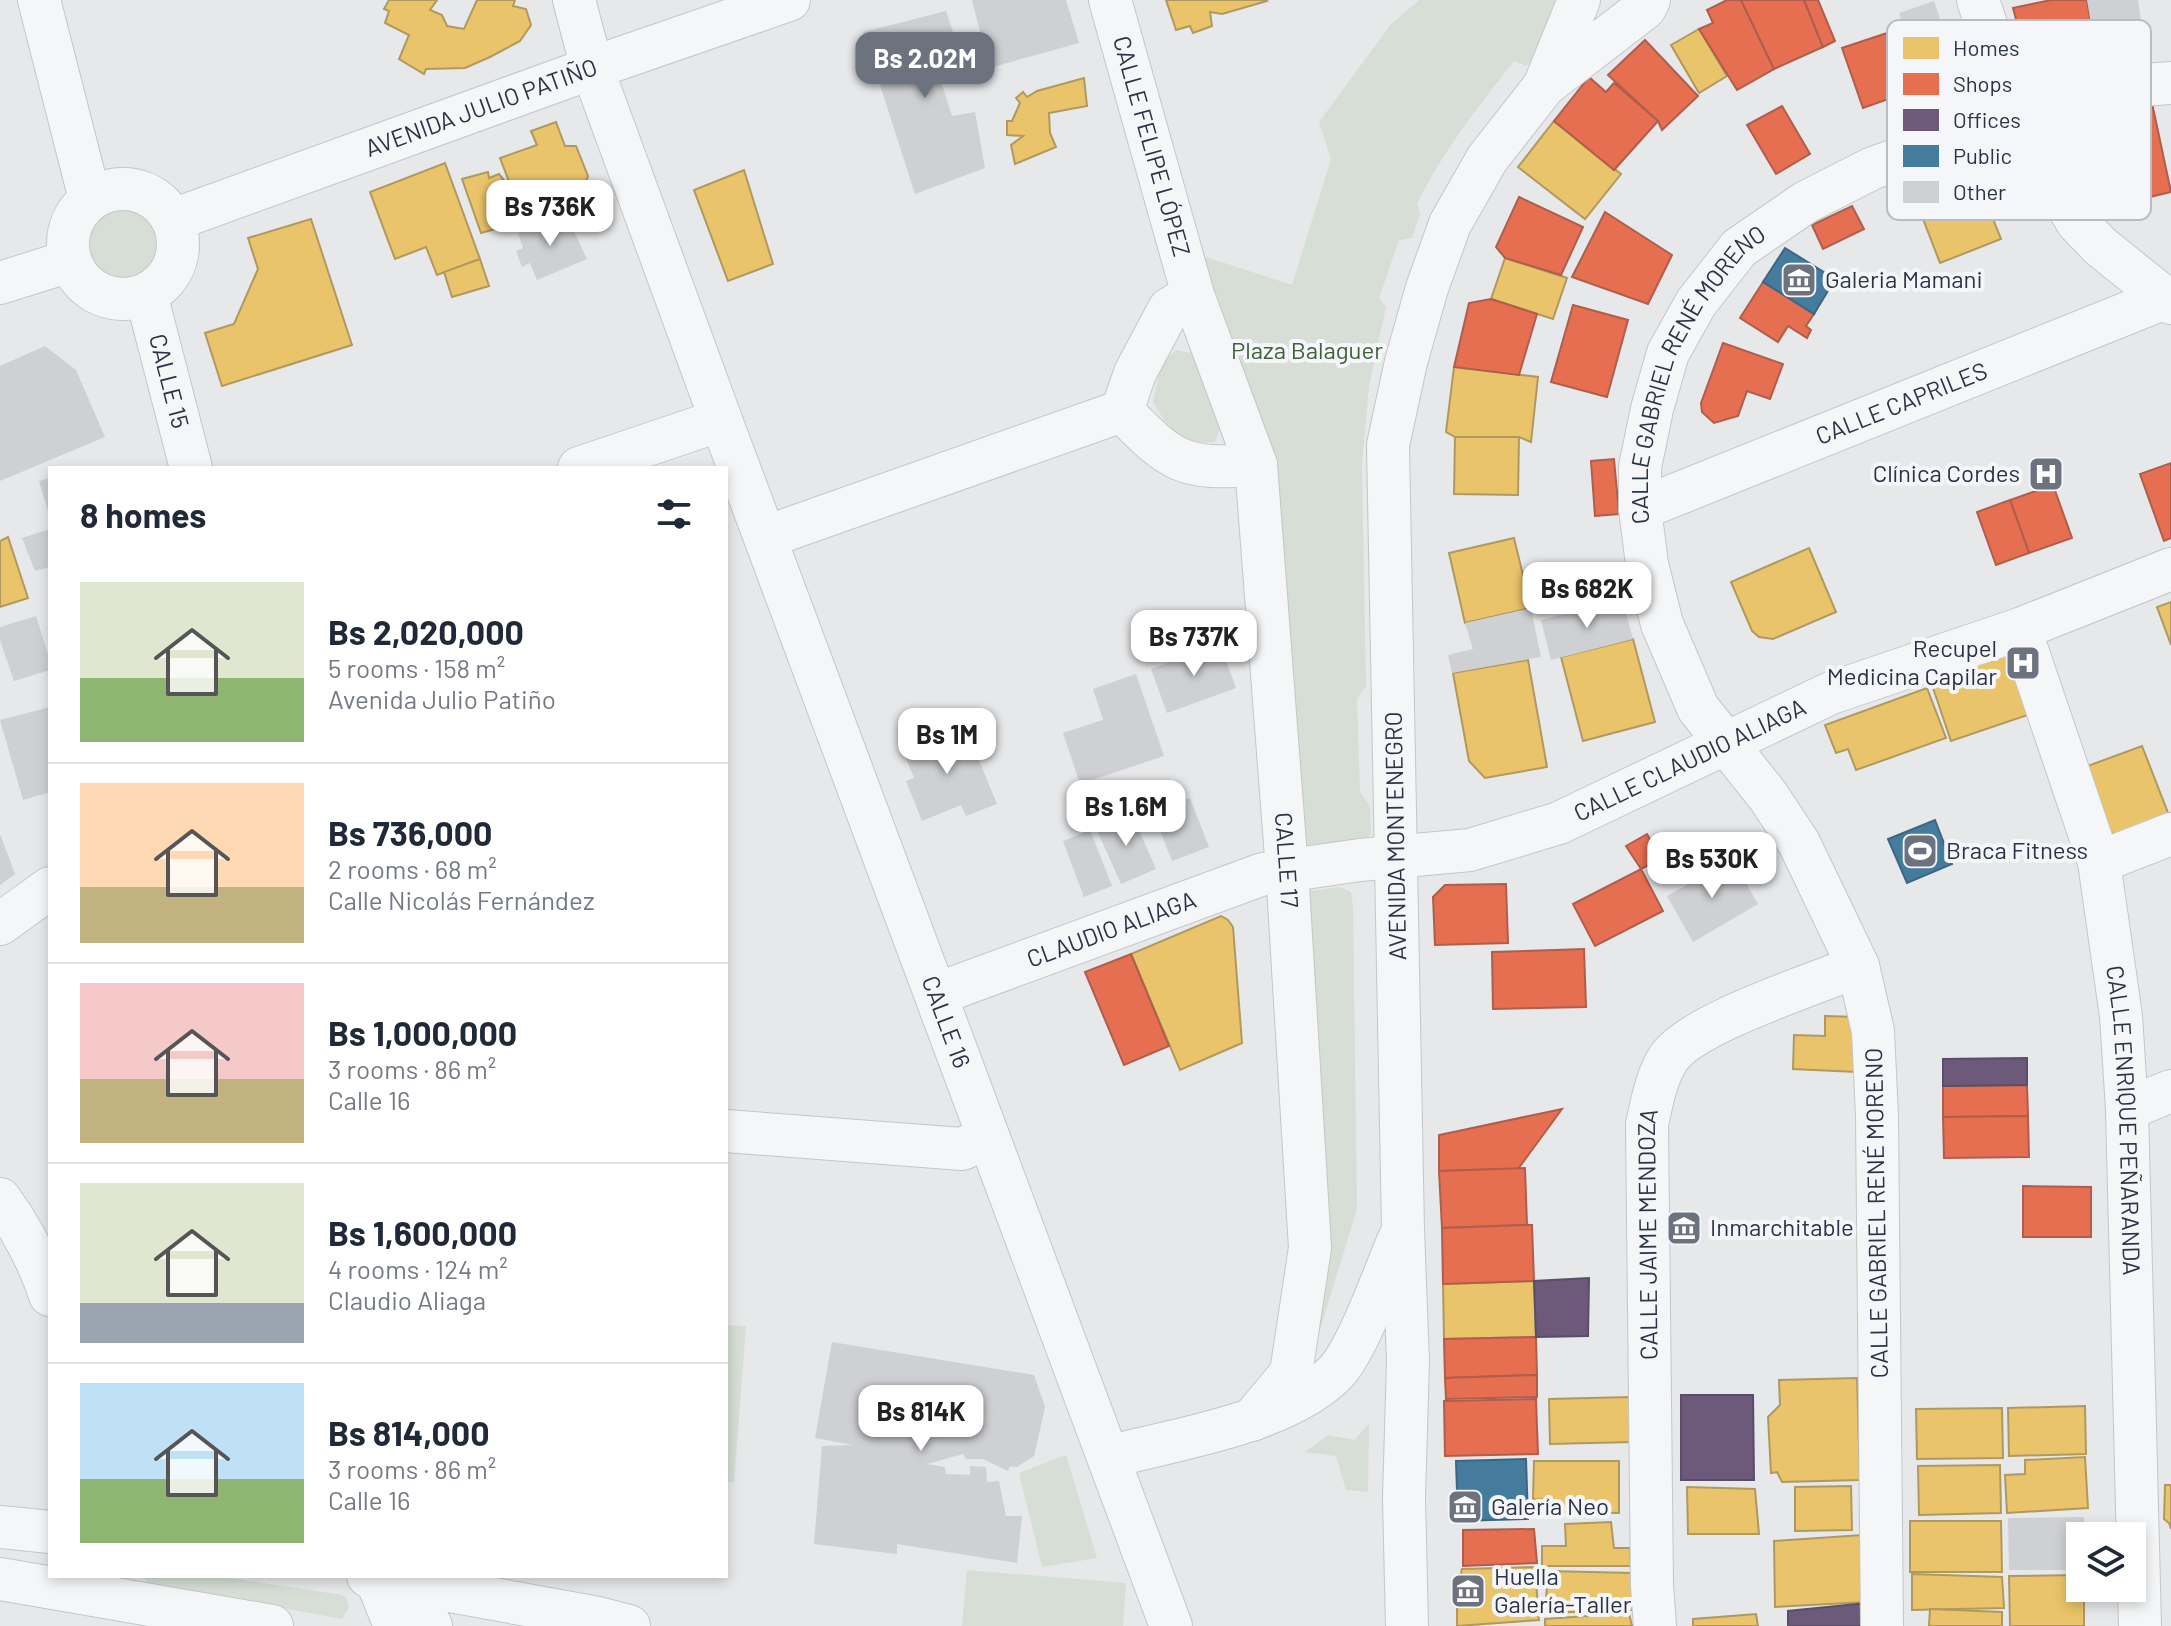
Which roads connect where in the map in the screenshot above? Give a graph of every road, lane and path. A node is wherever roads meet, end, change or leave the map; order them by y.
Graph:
1 (39, 0) edge
2 (59, 0) edge
3 (574, 0) edge
4 (789, 0) edge
5 (1110, 0) edge
6 (1579, 0) edge
7 (1596, 0) edge
8 (1978, 0) edge
9 (1648, 6) edge
10 (1984, 20) edge
11 (592, 68) junction
12 (2171, 83) edge
13 (2151, 84) edge
14 (1545, 85) junction
15 (1887, 163) edge
16 (100, 194) junction
17 (173, 220) junction
18 (2076, 220) edge
19 (70, 261) junction
20 (0, 283) edge
21 (1193, 295) junction
22 (135, 297) junction
23 (2168, 300) edge
24 (1122, 411) junction
25 (721, 420) junction
26 (1256, 465) junction
27 (164, 466) edge
28 (190, 466) edge
29 (585, 466) edge
30 (1640, 509) junction
31 (766, 537) junction
32 (2171, 569) edge
33 (2020, 629) junction
34 (1728, 743) junction
35 (2171, 834) edge
36 (1397, 856) junction
37 (2099, 862) junction
38 (1287, 870) junction
39 (48, 889) edge
40 (0, 924) edge
41 (1858, 966) junction
42 (937, 994) junction
43 (2171, 1091) edge
44 (2127, 1109) junction
45 (728, 1131) edge
46 (988, 1137) junction
47 (0, 1199) edge
48 (1403, 1230) junction
49 (48, 1289) edge
50 (1252, 1420) junction
51 (1108, 1457) junction
52 (0, 1527) edge
53 (48, 1532) edge
54 (387, 1578) edge
55 (388, 1578) edge
56 (392, 1578) edge
57 (0, 1579) edge
58 (124, 1601) edge
59 (272, 1626) edge
60 (395, 1626) edge
61 (431, 1626) edge
62 (629, 1626) edge
63 (1171, 1626) edge
64 (1407, 1626) edge
65 (1655, 1626) edge
66 (1882, 1626) edge
67 (2140, 1626) edge

1 - 16 street
2 - 16 street
3 - 11 street, CALLE 16
4 - 11 street, AVENIDA JULIO PATIÑO
5 - 21 street, CALLE FELIPE LÓPEZ
6 - 14 street, AVENIDA MONTENEGRO
7 - 9 street
8 - 10 street
9 - 14 street, AVENIDA MONTENEGRO
11 - 17 street, AVENIDA JULIO PATIÑO
11 - 25 street, CALLE 16
12 - 13 street, CALLE GABRIEL RENÉ MORENO
14 - 36 street, AVENIDA MONTENEGRO
15 - 30 street, CALLE GABRIEL RENÉ MORENO
16 - 17 street
16 - 19 street
17 - 22 street
18 - 23 street
19 - 20 street
19 - 22 street
21 - 24 street
21 - 26 street, CALLE 17
22 - 27 street, CALLE 15
22 - 28 street, CALLE 15
23 - 30 street, CALLE CAPRILES
24 - 26 street
24 - 31 street
25 - 29 street
25 - 31 street, CALLE 16
26 - 38 street, CALLE 17
30 - 34 street, CALLE GABRIEL RENÉ MORENO
31 - 42 street, CALLE 16
32 - 33 street, CALLE CLAUDIO ALIAGA
33 - 34 street, CALLE CLAUDIO ALIAGA
33 - 37 street, CALLE ENRIQUE PEÑARANDA
34 - 36 street, CALLE CLAUDIO ALIAGA
34 - 41 street, CALLE GABRIEL RENÉ MORENO
35 - 37 street
36 - 38 street, CALLE CLAUDIO ALIAGA
36 - 48 street, AVENIDA MONTENEGRO
37 - 44 street, CALLE ENRIQUE PEÑARANDA
38 - 42 street, CLAUDIO ALIAGA
38 - 50 street, CALLE 17
39 - 40 street
41 - 65 street, CALLE JAIME MENDOZA
41 - 66 street, CALLE GABRIEL RENÉ MORENO
42 - 46 street, CALLE 16
43 - 44 street
44 - 67 street, CALLE ENRIQUE PEÑARANDA
45 - 46 street
46 - 51 street, CALLE 16
47 - 49 street
48 - 50 street
48 - 64 street, AVENIDA MONTENEGRO
50 - 51 street
51 - 63 street, CALLE 16
52 - 53 street
54 - 60 street
55 - 61 street
56 - 62 street
57 - 58 street
58 - 59 street

